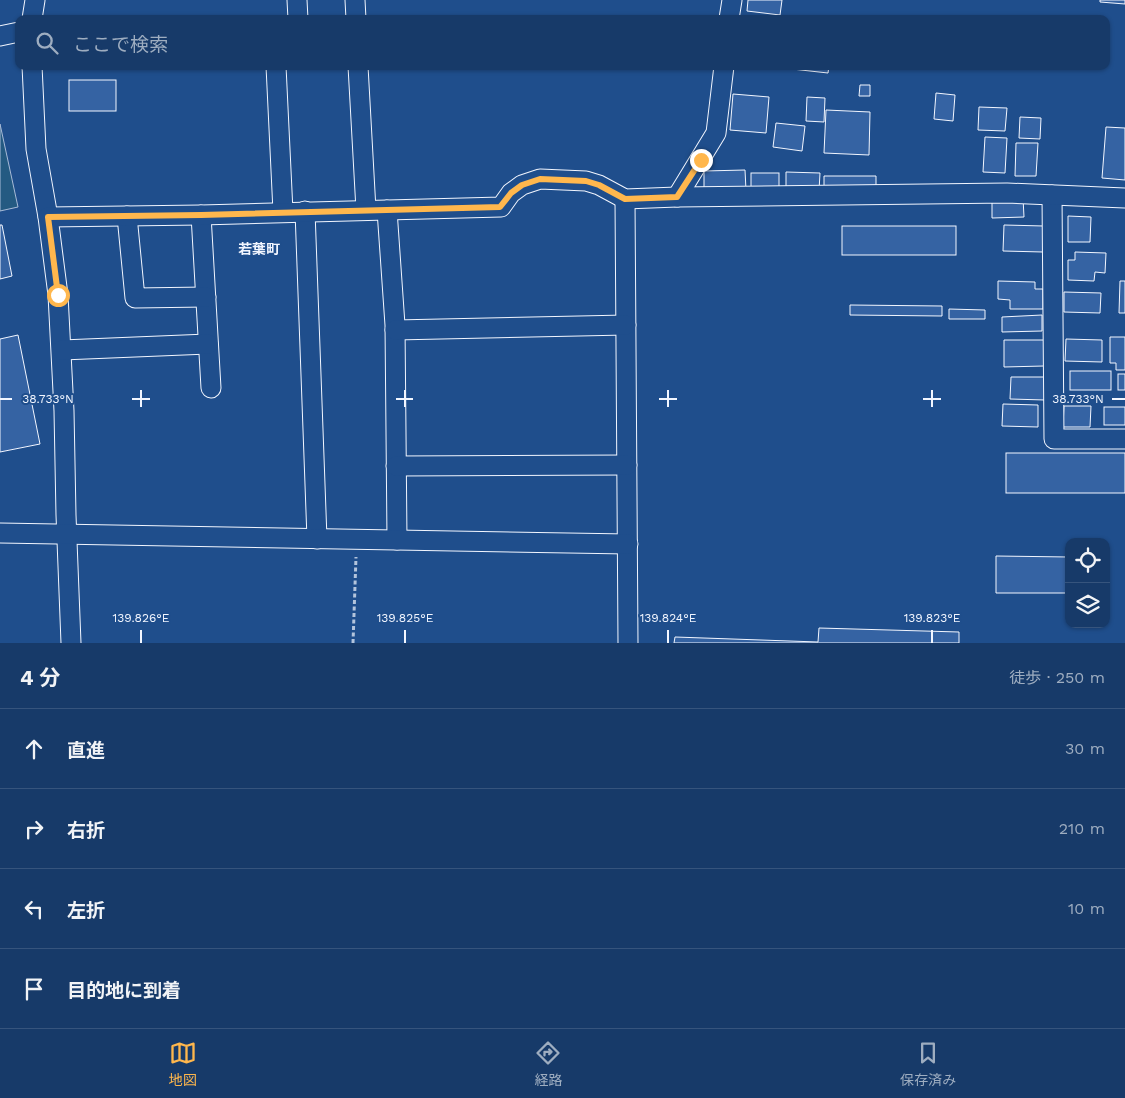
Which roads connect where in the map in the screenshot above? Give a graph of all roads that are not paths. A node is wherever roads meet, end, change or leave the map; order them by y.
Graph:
1 (35, 0) edge
2 (297, 0) edge
3 (355, 0) edge
4 (732, 0) edge
5 (33, 15) edge
6 (298, 15) edge
7 (356, 15) edge
8 (730, 15) edge
9 (15, 33) edge
10 (0, 36) edge
11 (32, 70) edge
12 (276, 70) edge
13 (358, 70) edge
14 (724, 70) edge
15 (1052, 195) junction
16 (677, 197) junction
17 (1125, 198) edge
18 (625, 199) junction
19 (366, 210) junction
20 (387, 210) junction
21 (305, 211) junction
22 (283, 212) junction
23 (201, 215) junction
24 (127, 216) junction
25 (48, 217) junction
26 (206, 297) junction
27 (626, 325) junction
28 (395, 330) junction
29 (208, 344) junction
30 (62, 350) junction
31 (211, 388) dead end
32 (1125, 438) edge
33 (627, 465) junction
34 (396, 466) junction
35 (0, 534) edge
36 (67, 535) junction
37 (317, 539) junction
38 (397, 540) junction
39 (628, 544) junction
40 (71, 643) edge
41 (628, 643) edge

1 - 5 street
2 - 6 street
3 - 7 street
4 - 8 street
9 - 10 street
11 - 25 street
12 - 22 street
13 - 19 street
14 - 16 street
15 - 16 street
15 - 17 street
15 - 32 street
16 - 18 street
18 - 20 street
18 - 27 street
19 - 20 street
19 - 21 street
20 - 28 street
21 - 22 street
21 - 37 street
22 - 23 street
23 - 24 street
23 - 26 street
24 - 25 street
24 - 26 street
25 - 30 street
26 - 29 street
27 - 28 street
27 - 33 street
28 - 34 street
29 - 30 street
29 - 31 street
30 - 36 street
33 - 34 street
33 - 39 street
34 - 38 street
35 - 36 street
36 - 37 street
36 - 40 street
37 - 38 street
38 - 39 street
39 - 41 street

